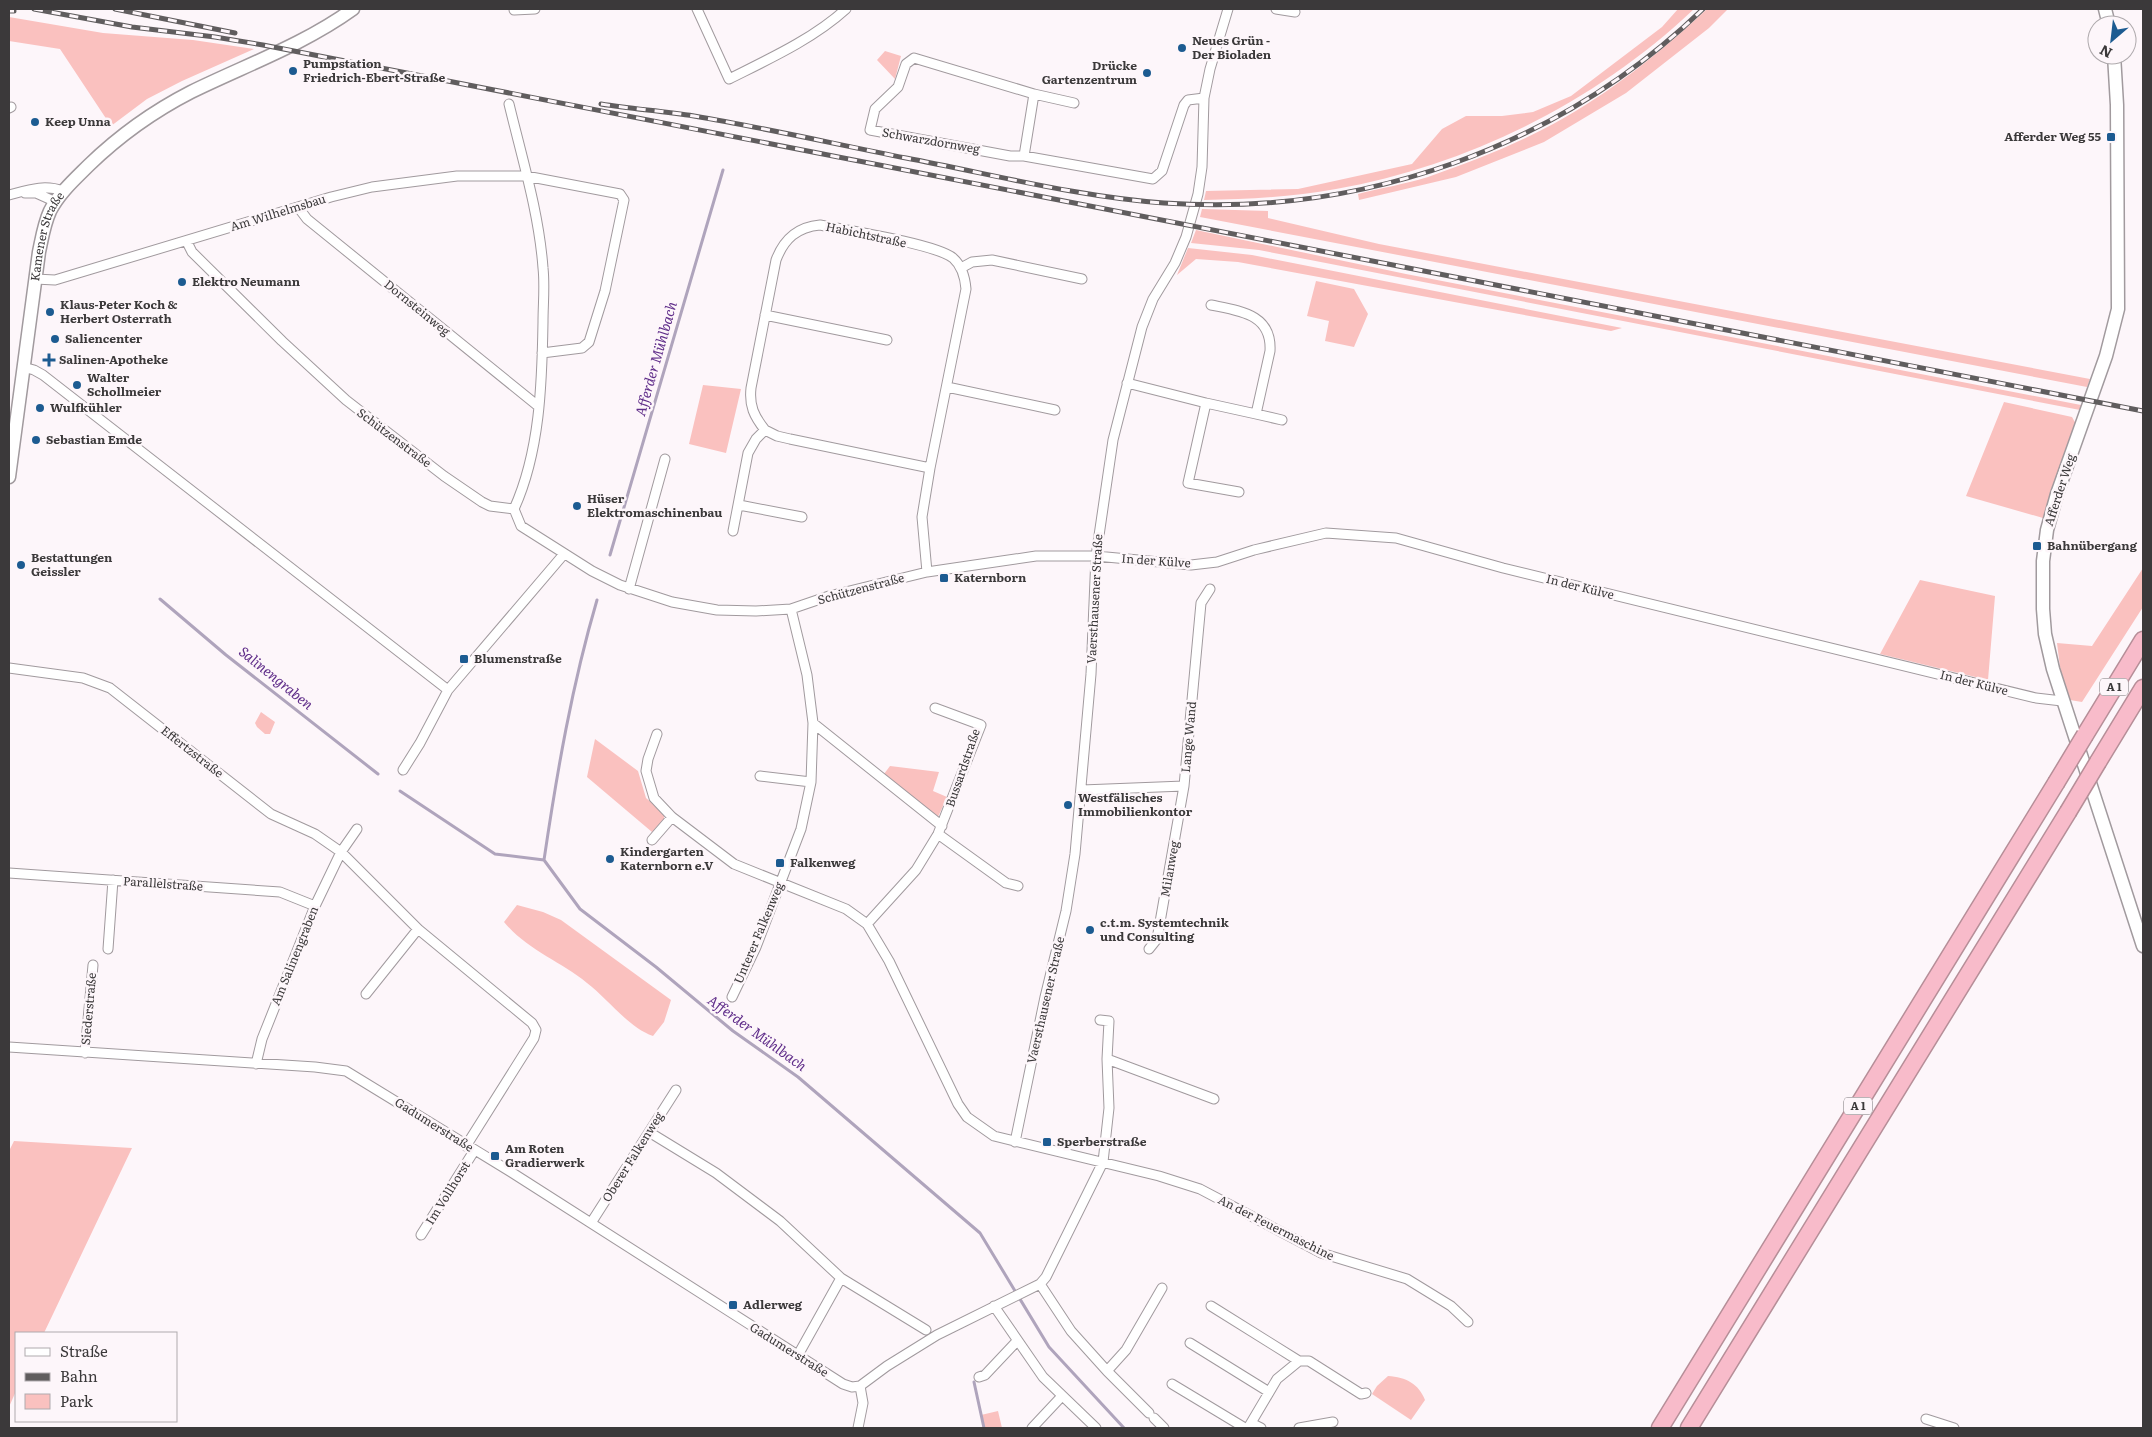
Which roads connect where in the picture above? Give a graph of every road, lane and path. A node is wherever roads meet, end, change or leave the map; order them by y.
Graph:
1 (353, 9) edge
2 (514, 9) edge
3 (535, 9) edge
4 (697, 9) edge
5 (846, 9) edge
6 (1228, 9) edge
7 (1276, 9) edge
8 (1295, 12) dead end
9 (2115, 65) edge
10 (1034, 94) junction
11 (1204, 98) junction
12 (509, 104) dead end
13 (1074, 104) dead end
14 (1024, 156) junction
15 (526, 176) junction
16 (9, 195) edge
17 (60, 196) junction
18 (298, 207) junction
19 (187, 242) junction
20 (961, 268) junction
21 (35, 279) junction
22 (1082, 279) dead end
23 (1211, 305) dead end
24 (765, 315) junction
25 (888, 340) dead end
26 (542, 353) junction
27 (23, 367) junction
28 (1127, 383) junction
29 (947, 387) junction
30 (1206, 404) junction
31 (538, 406) junction
32 (1056, 410) dead end
33 (1256, 414) junction
34 (1282, 420) dead end
35 (765, 430) junction
36 (665, 459) dead end
37 (930, 468) junction
38 (9, 476) edge
39 (1239, 492) dead end
40 (738, 505) junction
41 (514, 509) junction
42 (802, 517) dead end
43 (733, 531) dead end
44 (564, 554) junction
45 (1096, 556) junction
46 (926, 572) junction
47 (629, 589) junction
48 (1210, 589) dead end
49 (791, 608) junction
50 (2143, 640) edge
51 (9, 668) edge
52 (2143, 688) edge
53 (448, 690) junction
54 (2062, 700) junction
55 (935, 708) dead end
56 (813, 723) junction
57 (657, 734) dead end
58 (403, 770) dead end
59 (760, 776) dead end
60 (811, 782) junction
61 (1184, 786) junction
62 (1082, 790) junction
63 (672, 817) junction
64 (356, 829) dead end
65 (940, 830) junction
66 (652, 840) dead end
67 (341, 852) junction
68 (9, 873) edge
69 (113, 880) junction
70 (780, 883) junction
71 (1018, 886) dead end
72 (315, 906) junction
73 (868, 924) junction
74 (418, 929) junction
75 (2143, 946) edge
76 (1149, 948) dead end
77 (108, 949) dead end
78 (93, 965) dead end
79 (366, 994) dead end
80 (732, 997) dead end
81 (1100, 1020) dead end
82 (9, 1047) edge
83 (85, 1053) junction
84 (1107, 1059) junction
85 (256, 1064) junction
86 (676, 1090) dead end
87 (1214, 1099) dead end
88 (649, 1132) junction
89 (1015, 1142) junction
90 (470, 1148) junction
91 (1103, 1162) junction
92 (591, 1223) junction
93 (421, 1235) dead end
94 (841, 1278) junction
95 (1040, 1284) junction
96 (1162, 1288) dead end
97 (994, 1306) junction
98 (1211, 1306) dead end
99 (1468, 1322) dead end
100 (926, 1330) dead end
101 (1017, 1341) junction
102 (1190, 1343) dead end
103 (798, 1355) junction
104 (1299, 1361) junction
105 (1107, 1371) junction
106 (979, 1377) dead end
107 (1172, 1384) dead end
108 (860, 1386) junction
109 (1269, 1392) junction
110 (1366, 1393) dead end
111 (1062, 1396) junction
112 (1926, 1419) dead end
113 (1333, 1422) dead end
114 (1248, 1426) edge
115 (858, 1428) edge
116 (1032, 1428) edge
117 (1096, 1428) edge
118 (1164, 1428) edge
119 (1261, 1428) edge
120 (1299, 1428) edge
121 (1660, 1428) edge
122 (1689, 1428) edge
123 (1954, 1428) edge

1 - 17 street, Kamener Straße
2 - 3 street
4 - 5 street
6 - 11 street, Vaersthausener Straße
7 - 8 street
9 - 54 street, Afferder Weg
10 - 13 street, Schwarzdornweg
10 - 14 street
10 - 14 street, Schwarzdornweg
11 - 14 street, Schwarzdornweg
11 - 28 street, Vaersthausener Straße
12 - 15 street
15 - 18 street, Am Wilhelmsbau
15 - 26 street
15 - 26 street, Am Wilhelmsbau
16 - 17 street
17 - 21 street, Kamener Straße
18 - 19 street, Am Wilhelmsbau
18 - 31 street, Dornsteinweg
19 - 21 street, Am Wilhelmsbau
19 - 41 street, Schützenstraße
20 - 22 street
20 - 24 street, Habichtstraße
20 - 29 street
21 - 27 street, Kamener Straße
23 - 33 street
24 - 25 street
24 - 35 street, Habichtstraße
26 - 31 street
27 - 38 street, Kamener Straße
27 - 53 street
28 - 30 street
28 - 45 street, Vaersthausener Straße
29 - 32 street
29 - 37 street
30 - 33 street
30 - 39 street
31 - 41 street
33 - 34 street
35 - 37 street
35 - 40 street
36 - 47 street
37 - 46 street
40 - 42 street
40 - 43 street
41 - 44 street, Schützenstraße
44 - 47 street, Schützenstraße
44 - 53 street
45 - 46 street, Schützenstraße
45 - 54 street, In der Külve
45 - 62 street, Vaersthausener Straße
46 - 49 street, Schützenstraße
47 - 49 street, Schützenstraße
48 - 61 street, Lange Wand
49 - 56 street, Unterer Falkenweg
50 - 121 highway, A 1, bridge
51 - 67 street, Effertzstraße
52 - 122 highway, A 1, bridge
53 - 58 street
54 - 75 street, Afferder Weg
55 - 65 street, Bussardstraße
56 - 60 street, Unterer Falkenweg
56 - 65 street, Bussardstraße
57 - 63 street
59 - 60 street
60 - 70 street, Unterer Falkenweg
61 - 62 street, Lange Wand
61 - 76 street, Milanweg
62 - 89 street, Vaersthausener Straße
63 - 66 street
63 - 70 street
64 - 67 street
65 - 71 street, Bussardstraße
65 - 73 street, Bussardstraße
67 - 72 street, Am Salinengraben
67 - 74 street
68 - 69 street, Parallelstraße
69 - 72 street, Parallelstraße
69 - 77 street
70 - 73 street
70 - 80 street, Unterer Falkenweg
72 - 85 street, Am Salinengraben
73 - 89 street
74 - 79 street
74 - 90 street
78 - 83 street, Siederstraße
81 - 84 street
82 - 83 street, Gadumerstraße
83 - 85 street, Gadumerstraße
84 - 87 street
84 - 91 street
85 - 90 street, Gadumerstraße
86 - 88 street, Oberer Falkenweg
88 - 92 street, Oberer Falkenweg
88 - 94 street
89 - 91 street, An der Feuermaschine
90 - 92 street, Gadumerstraße
90 - 93 street, Im Vollhorst
91 - 95 street
91 - 99 street, An der Feuermaschine
92 - 103 street, Gadumerstraße
94 - 100 street
94 - 103 street
95 - 97 street
95 - 105 street
96 - 105 street
97 - 101 street
97 - 108 street
98 - 104 street
101 - 106 street
101 - 111 street
102 - 109 street
103 - 108 street, Gadumerstraße
104 - 109 street
104 - 110 street
105 - 118 street
107 - 114 street
108 - 115 street
109 - 114 street
111 - 116 street
111 - 117 street
112 - 123 street
113 - 120 street
114 - 119 street

